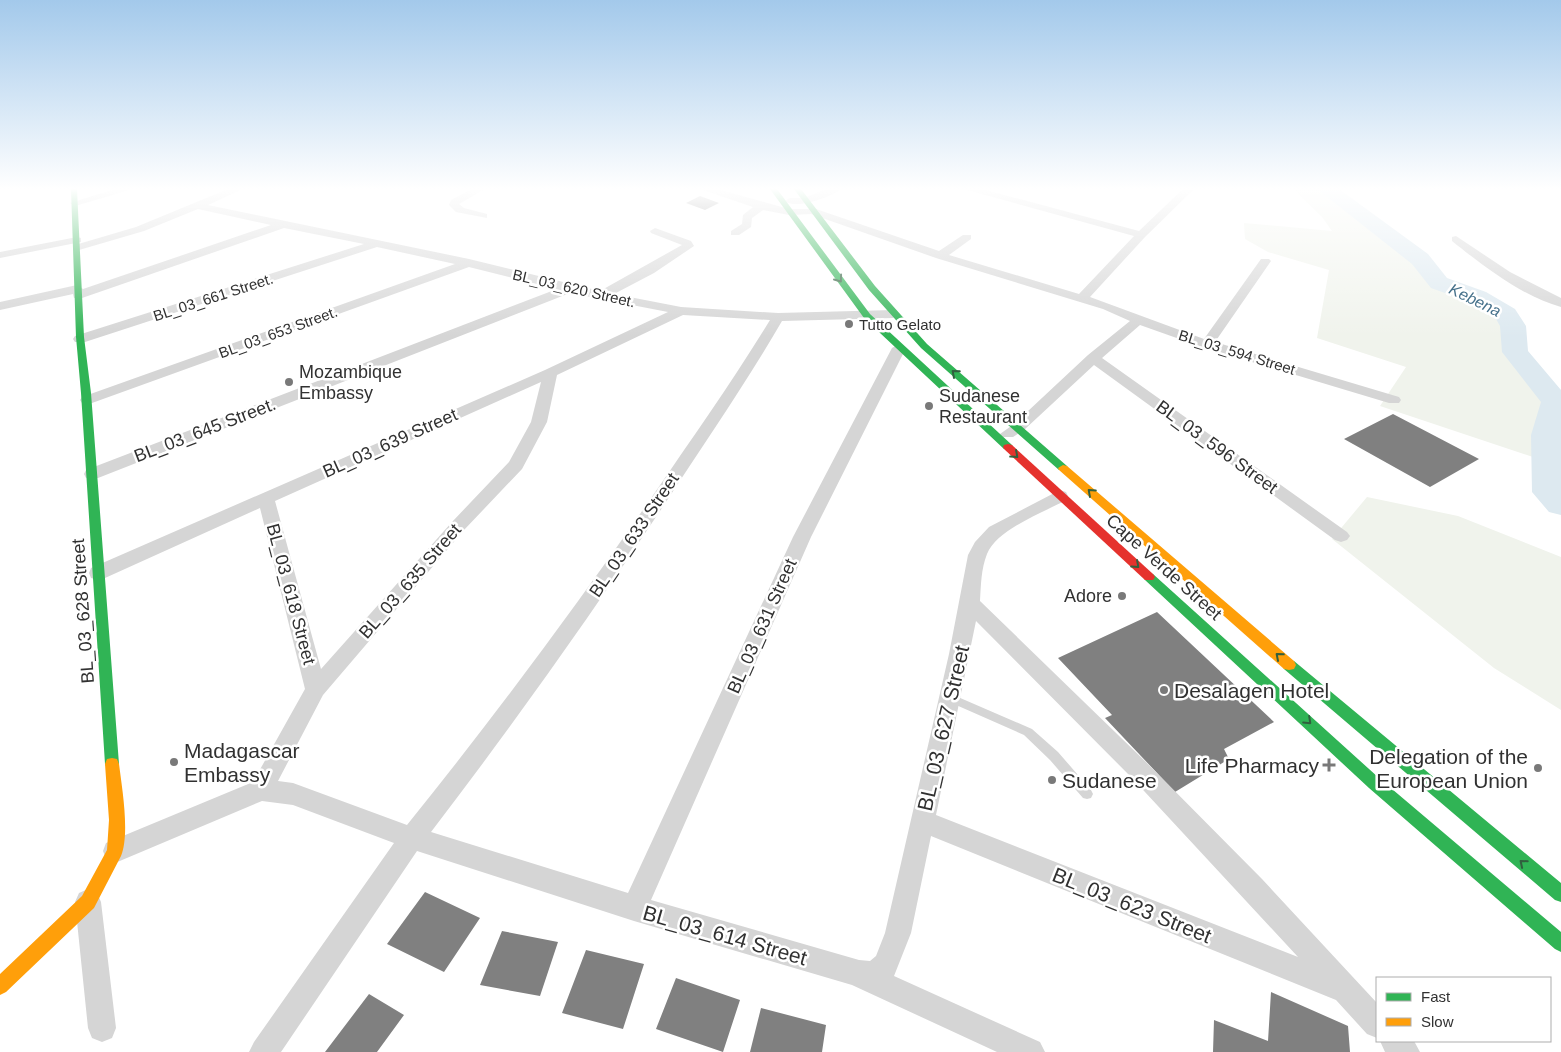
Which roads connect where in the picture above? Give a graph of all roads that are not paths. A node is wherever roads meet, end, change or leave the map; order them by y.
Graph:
1 (78, 238) edge
2 (102, 238) edge
3 (241, 238) edge
4 (342, 238) edge
5 (674, 238) edge
6 (809, 238) edge
7 (833, 238) edge
8 (882, 238) edge
9 (965, 238) edge
10 (1138, 238) edge
11 (1456, 239) dead end
12 (78, 244) junction
13 (374, 245) junction
14 (0, 255) edge
15 (940, 256) junction
16 (1265, 261) dead end
17 (469, 263) junction
18 (569, 289) junction
19 (77, 292) junction
20 (603, 295) junction
21 (1082, 298) junction
22 (1561, 302) edge
23 (0, 306) edge
24 (681, 311) junction
25 (893, 314) junction
26 (867, 316) junction
27 (778, 317) junction
28 (1139, 320) junction
29 (80, 339) junction
30 (1207, 344) junction
31 (899, 348) junction
32 (1093, 358) junction
33 (550, 373) junction
34 (87, 400) junction
35 (1394, 400) dead end
36 (1019, 428) junction
37 (998, 439) junction
38 (92, 474) junction
39 (1060, 496) junction
40 (266, 498) junction
41 (1341, 536) dead end
42 (98, 573) junction
43 (970, 604) junction
44 (316, 689) junction
45 (951, 698) junction
46 (261, 790) junction
47 (1087, 794) dead end
48 (922, 821) junction
49 (412, 838) junction
50 (115, 852) junction
51 (1561, 894) edge
52 (88, 902) junction
53 (634, 908) junction
54 (1561, 943) edge
55 (855, 972) junction
56 (0, 986) edge
57 (1343, 988) junction
58 (1376, 1023) edge
59 (102, 1028) dead end
60 (1395, 1042) edge
61 (264, 1052) edge
62 (1030, 1052) edge
63 (1405, 1052) edge

1 - 12 main road, BL_03_628 Street
2 - 12 street
3 - 19 street
4 - 13 street, BL_03_620 Street.
5 - 20 street
6 -> 26 main road, Cape Verde Street
7 - 25 main road, Cape Verde Street
8 - 15 street, BL_03_594 Street
9 - 15 street
10 - 21 street
11 - 22 street
12 - 14 street
12 - 19 main road, BL_03_628 Street
13 - 17 street, BL_03_620 Street.
13 - 29 street, BL_03_661 Street.
15 - 21 street, BL_03_594 Street
16 - 30 street
17 - 18 street, BL_03_620 Street.
17 - 34 street, BL_03_653 Street.
18 - 20 street, BL_03_620 Street.
18 - 38 street, BL_03_645 Street.
19 - 23 street
19 - 29 main road, BL_03_628 Street
20 - 24 street, BL_03_620 Street.
21 - 28 street, BL_03_594 Street
24 - 27 street, BL_03_620 Street.
24 - 33 street, BL_03_639 Street
25 - 26 street
36 -> 25 main road, Cape Verde Street
26 - 27 street
26 - 31 main road, Cape Verde Street
27 - 49 street, BL_03_633 Street
28 - 30 street, BL_03_594 Street
28 - 32 street
29 - 34 main road, BL_03_628 Street
30 - 35 street, BL_03_594 Street
31 - 37 main road, Cape Verde Street
31 - 53 street, BL_03_631 Street
32 - 36 street
32 - 41 street, BL_03_596 Street
33 - 40 street, BL_03_639 Street
33 - 44 street, BL_03_635 Street
34 - 38 main road, BL_03_628 Street
36 - 37 street
51 -> 36 main road, Cape Verde Street
37 -> 39 main road, Cape Verde Street
38 - 42 main road, BL_03_628 Street
39 - 43 street, BL_03_627 Street
39 -> 54 main road, Cape Verde Street
40 - 42 street, BL_03_639 Street
40 - 44 street, BL_03_618 Street
42 - 50 main road, BL_03_628 Street
43 - 45 street, BL_03_627 Street
43 - 57 street
44 - 46 street, BL_03_635 Street
45 - 47 lane
45 - 48 street, BL_03_627 Street
46 - 49 street
46 - 50 street
48 - 55 street, BL_03_627 Street
48 - 57 street, BL_03_623 Street
49 - 53 street, BL_03_614 Street
49 - 61 street, BL_03_633 Street
50 - 52 main road, BL_03_628 Street
52 - 56 main road, BL_03_628 Street
52 - 59 street
53 - 55 street, BL_03_614 Street
55 - 62 street, BL_03_614 Street
57 - 58 street
60 - 63 street

